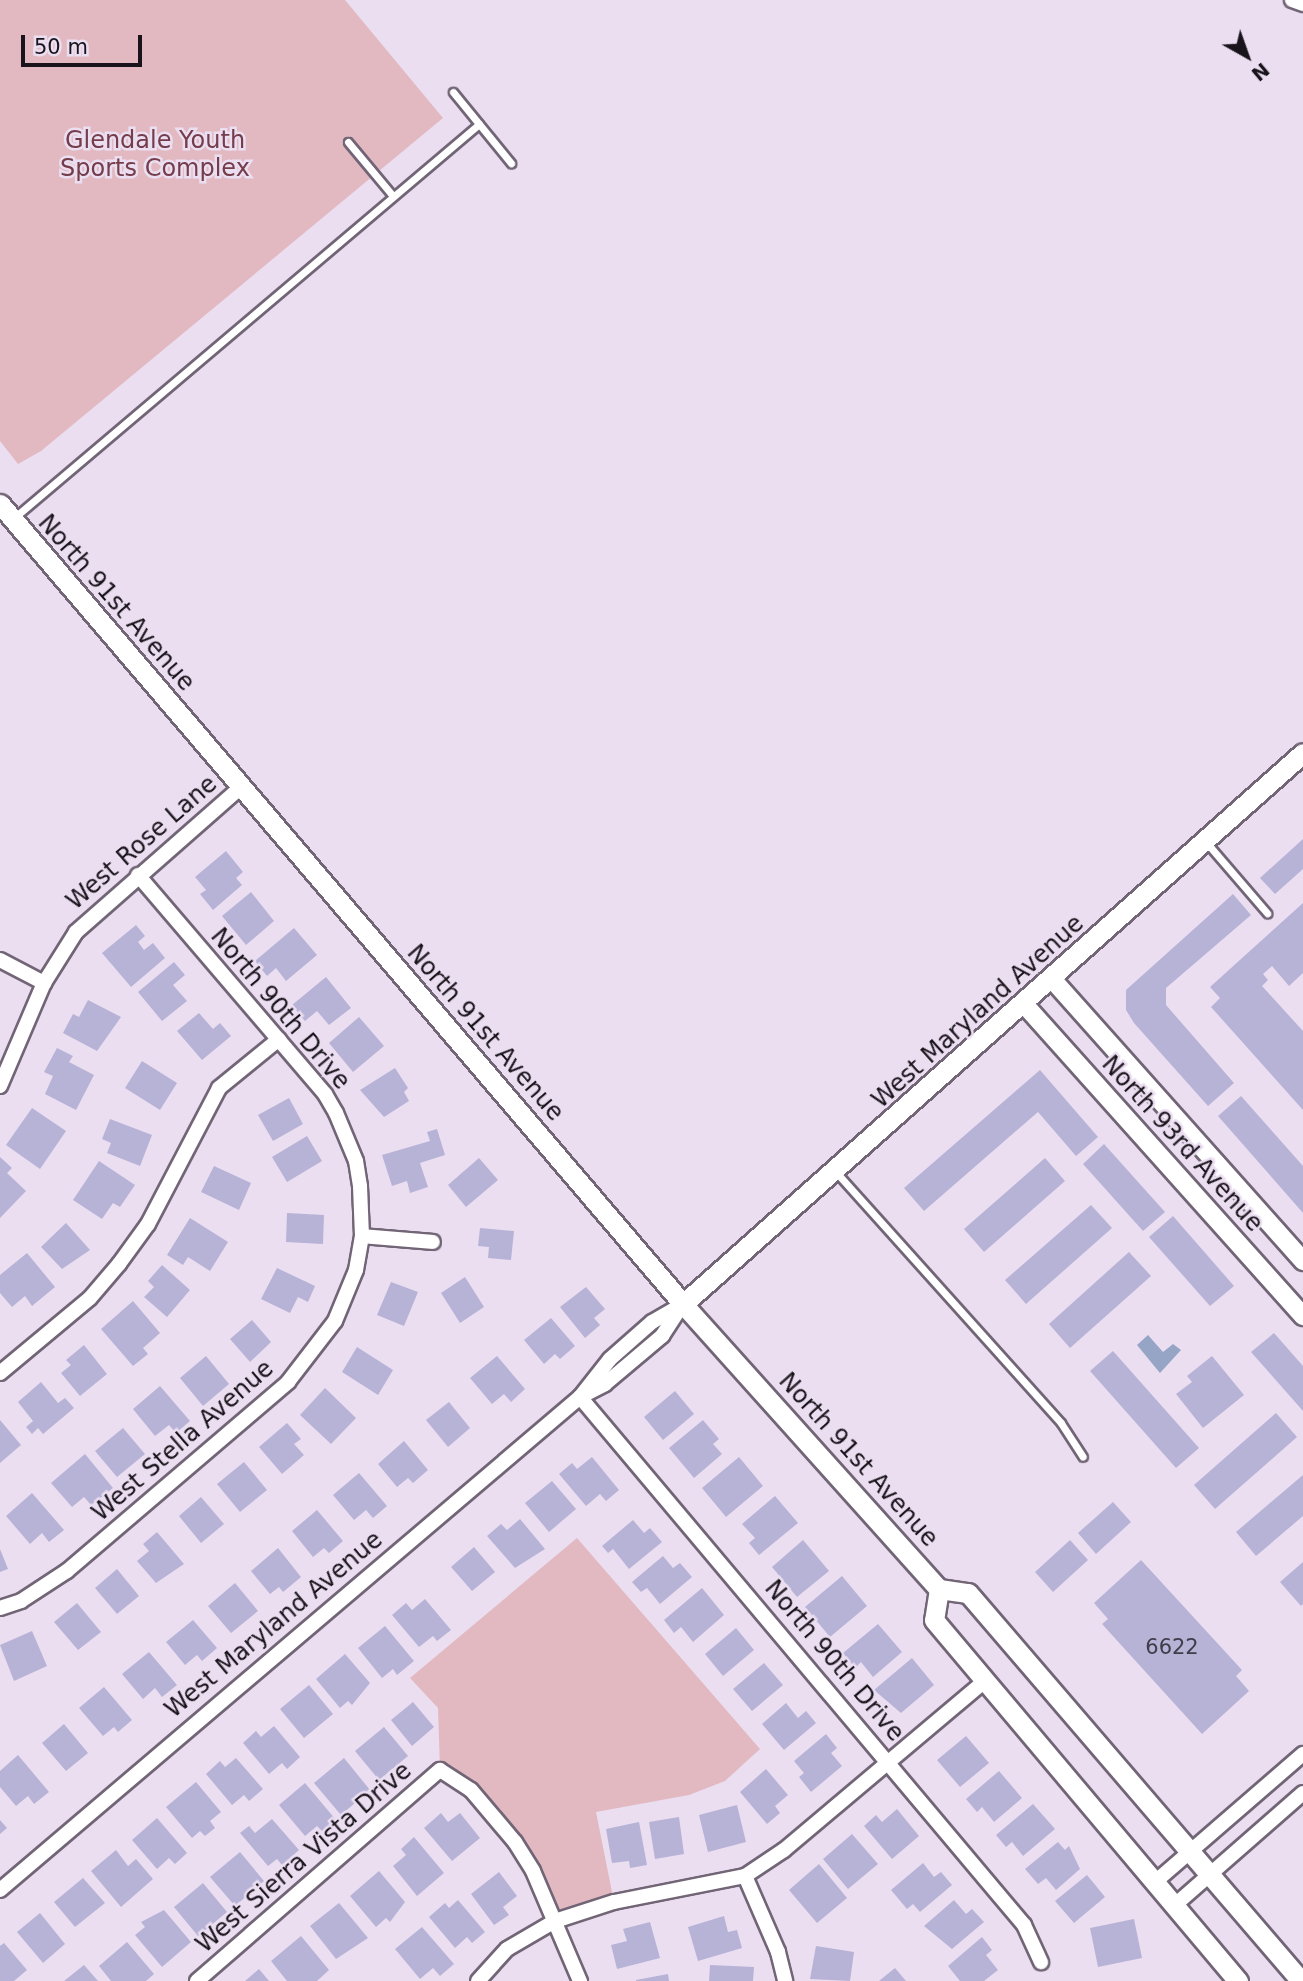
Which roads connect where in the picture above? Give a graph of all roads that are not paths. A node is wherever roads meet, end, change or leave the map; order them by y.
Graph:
1 (1292, 0) edge
2 (1303, 4) edge
3 (453, 92) dead end
4 (479, 124) junction
5 (348, 142) dead end
6 (511, 163) dead end
7 (393, 196) junction
8 (6, 512) edge
9 (1303, 753) edge
10 (242, 786) junction
11 (1205, 841) junction
12 (138, 875) junction
13 (1267, 913) dead end
14 (0, 960) edge
15 (1052, 979) junction
16 (44, 983) junction
17 (1024, 1004) junction
18 (279, 1039) junction
19 (0, 1086) edge
20 (835, 1171) junction
21 (362, 1236) junction
22 (433, 1242) dead end
23 (1303, 1261) edge
24 (356, 1270) joint
25 (683, 1304) junction
26 (1303, 1316) edge
27 (0, 1373) edge
28 (580, 1397) junction
29 (1083, 1457) dead end
30 (939, 1589) junction
31 (0, 1608) edge
32 (985, 1681) junction
33 (1303, 1754) edge
34 (889, 1761) junction
35 (1303, 1793) edge
36 (1191, 1851) junction
37 (1211, 1875) junction
38 (745, 1876) junction
39 (1155, 1882) junction
40 (0, 1890) edge
41 (1175, 1905) junction
42 (555, 1921) junction
43 (1041, 1962) dead end
44 (197, 1981) edge
45 (478, 1981) edge
46 (580, 1981) edge
47 (785, 1981) edge
48 (1238, 1981) edge
49 (1301, 1981) edge

1 - 2 street
3 - 4 lane
4 - 6 lane
4 - 7 lane
5 - 7 lane
7 - 8 lane
8 - 10 main road, North 91st Avenue
9 - 11 main road, West Maryland Avenue
10 - 12 street, West Rose Lane
10 - 25 main road, North 91st Avenue
11 - 13 lane
11 - 15 main road, West Maryland Avenue
12 - 16 street, West Rose Lane
12 - 18 street, North 90th Drive
14 - 16 street
15 - 17 main road, West Maryland Avenue
15 - 23 street, North 93rd Avenue
16 - 19 street, West Rose Lane
17 - 20 main road, West Maryland Avenue
17 - 26 street, North 93rd Avenue
18 - 21 street, North 90th Drive
18 - 27 street
20 - 25 main road, West Maryland Avenue
20 - 29 lane
21 - 22 street
21 - 24 street, North 90th Drive
24 - 31 street, West Stella Avenue
25 - 28 street, West Maryland Avenue
25 - 30 main road, North 91st Avenue
28 - 34 street, North 90th Drive
28 - 40 street, West Maryland Avenue
30 - 32 main road
30 - 36 main road
32 - 34 street
32 - 39 main road
33 - 36 street
34 - 38 street
34 - 43 street, North 90th Drive
35 - 37 street
36 - 37 main road
36 - 39 street
37 - 41 street
37 - 49 main road
38 - 42 street
38 - 47 street
39 - 41 main road
41 - 48 main road
42 - 44 street, West Sierra Vista Drive
42 - 45 street
42 - 46 street

